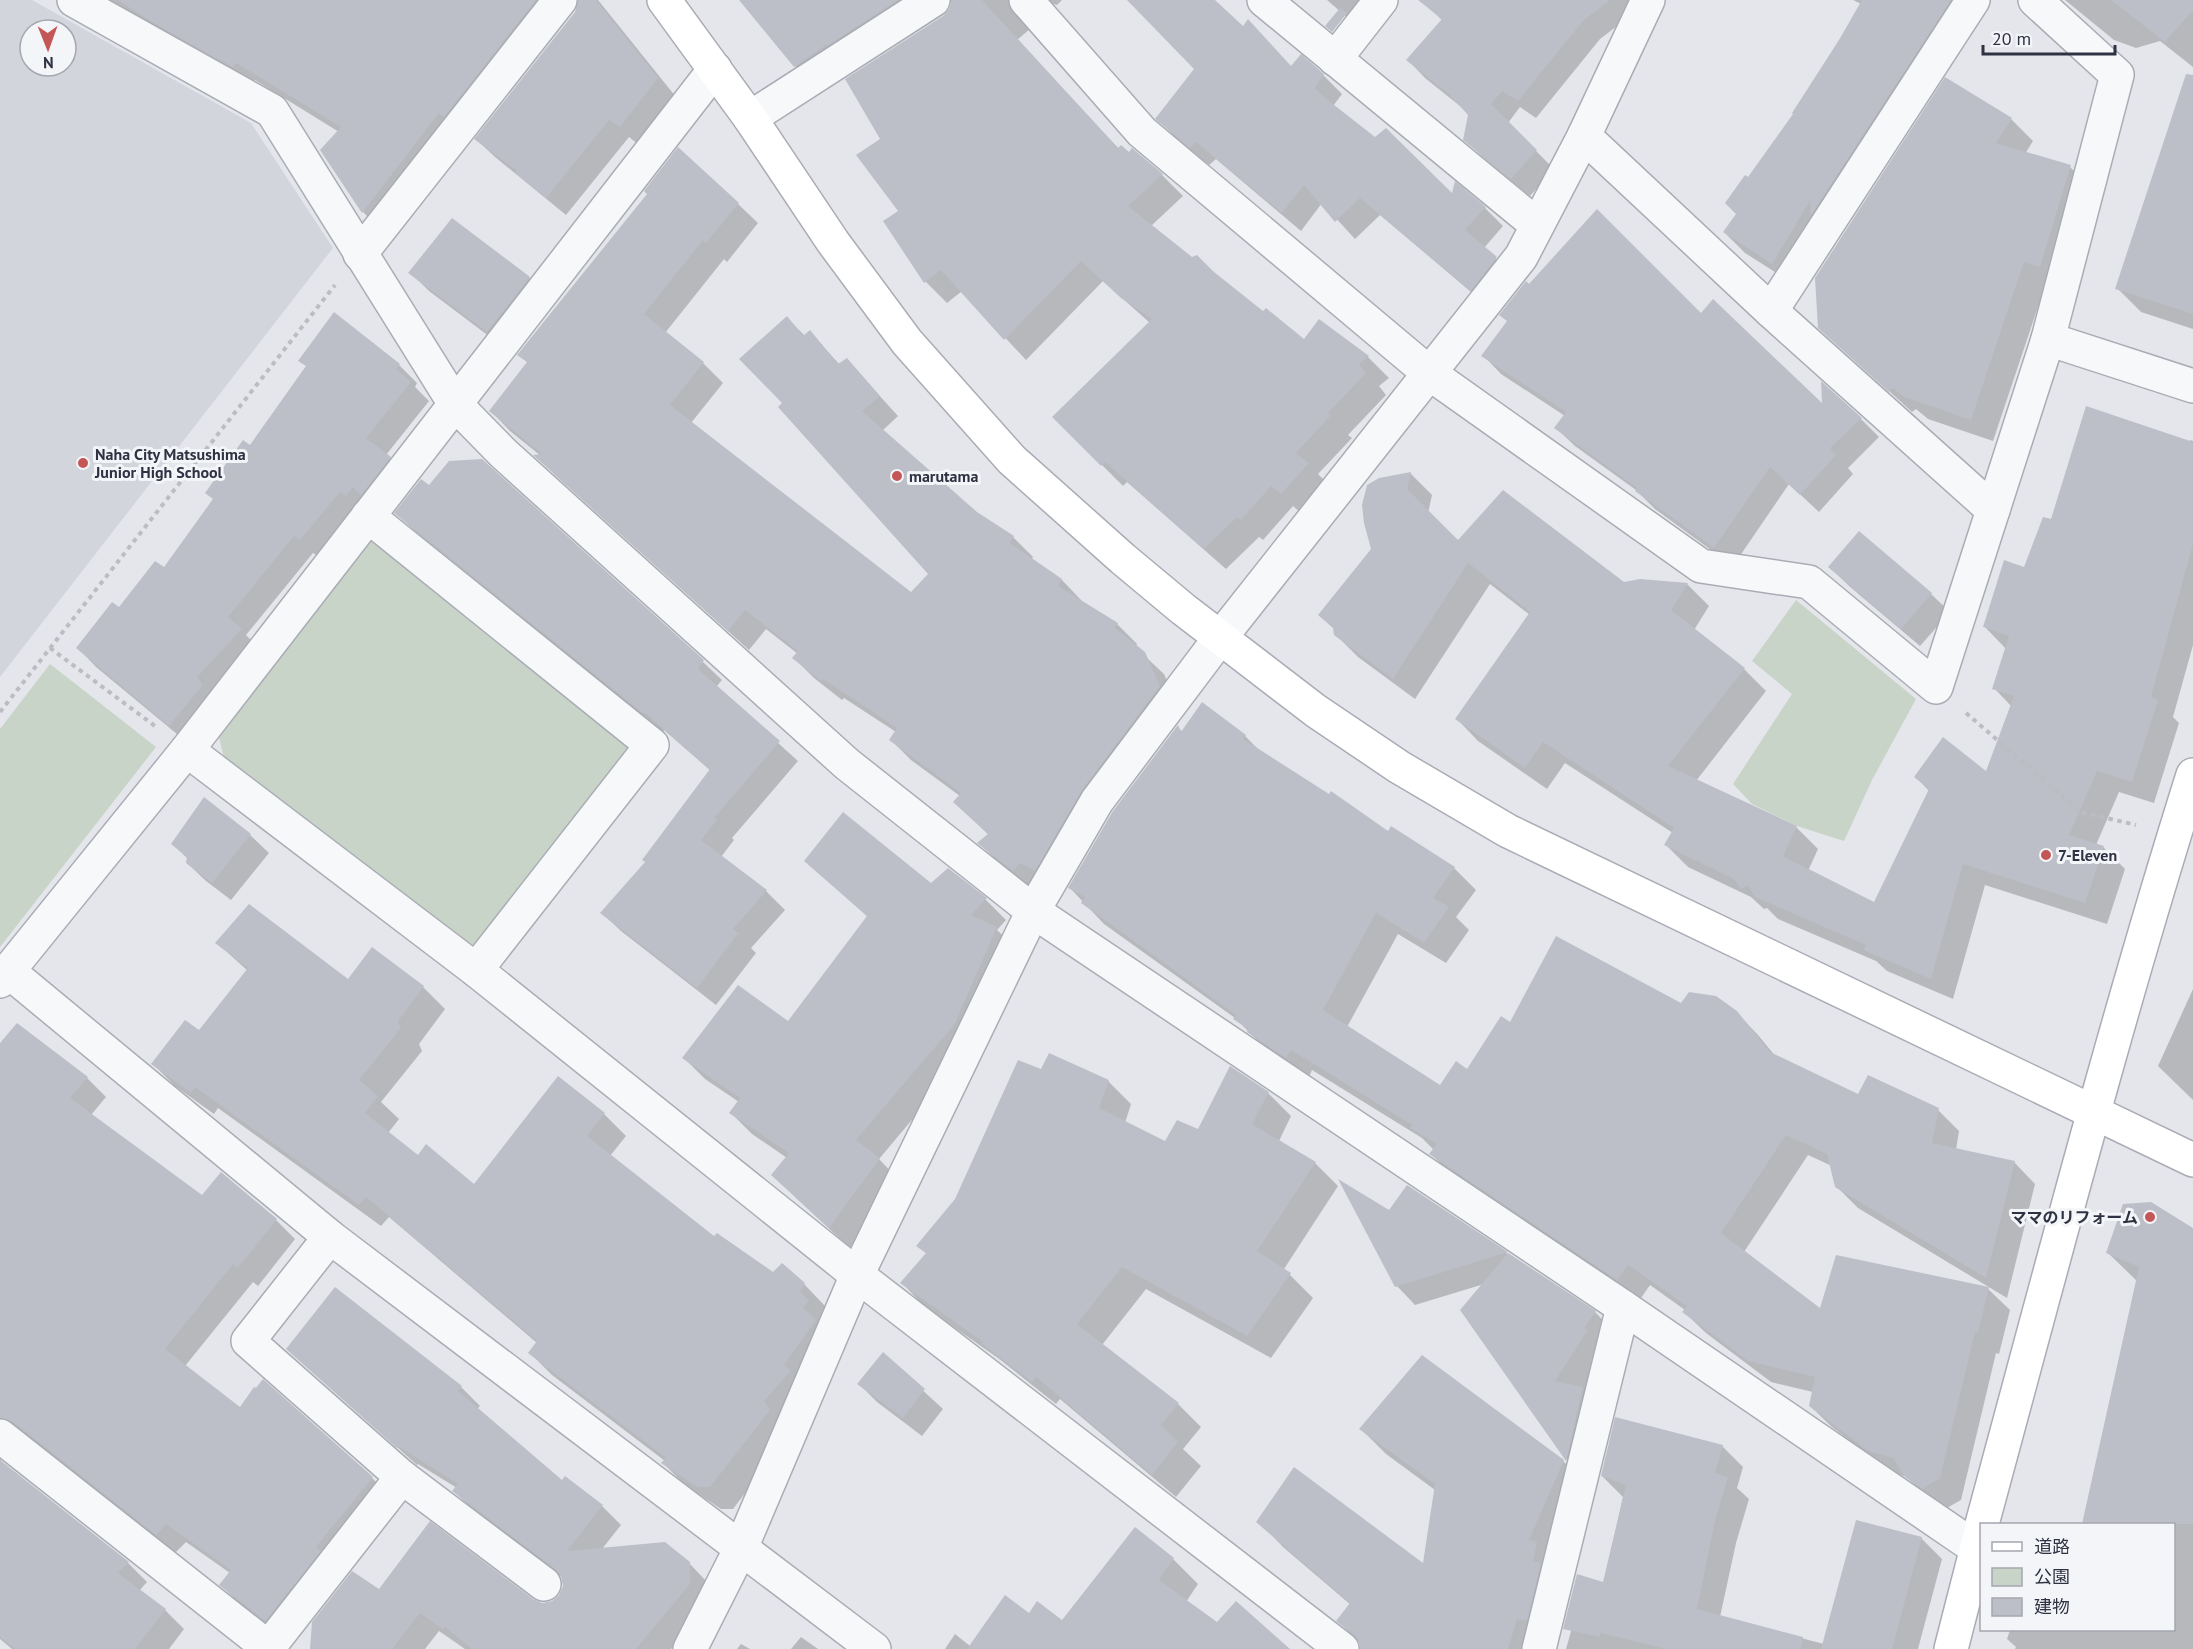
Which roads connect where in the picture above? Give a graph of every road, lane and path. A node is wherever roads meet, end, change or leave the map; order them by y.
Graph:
1 (74, 0) edge
2 (560, 0) edge
3 (664, 0) edge
4 (933, 0) edge
5 (1026, 0) edge
6 (1264, 0) edge
7 (1381, 0) edge
8 (1648, 0) edge
9 (1973, 0) edge
10 (2035, 0) edge
11 (1335, 59) junction
12 (715, 69) junction
13 (750, 118) junction
14 (1584, 136) junction
15 (1537, 225) junction
16 (360, 254) junction
17 (1771, 311) junction
18 (2048, 339) junction
19 (1429, 373) junction
20 (2193, 386) edge
21 (455, 404) junction
22 (1993, 510) junction
23 (368, 516) junction
24 (1220, 638) junction
25 (50, 648) junction
26 (1936, 687) junction
27 (0, 712) edge
28 (187, 750) junction
29 (2193, 775) edge
30 (2136, 825) dead end
31 (1033, 911) junction
32 (476, 970) junction
33 (4, 976) edge
34 (2094, 1112) junction
35 (2193, 1160) edge
36 (330, 1237) junction
37 (857, 1275) junction
38 (1623, 1306) junction
39 (0, 1436) edge
40 (402, 1477) junction
41 (1983, 1523) edge
42 (1980, 1534) edge
43 (741, 1548) junction
44 (544, 1584) dead end
45 (269, 1648) edge
46 (690, 1649) edge
47 (874, 1649) edge
48 (1342, 1649) edge
49 (1539, 1649) edge
50 (1951, 1649) edge

1 - 16 street
2 - 16 street
3 - 12 street
4 - 13 street
5 - 19 street
6 - 11 street
7 - 11 street
8 - 14 street
9 - 17 street
10 - 18 street
11 - 15 street
12 - 13 street
12 - 21 street
13 - 24 street
14 - 15 street
14 - 17 street
15 - 19 street
16 - 21 street
16 - 25 path
17 - 22 street
18 - 20 street
18 - 22 street
19 - 24 street
19 - 26 street
21 - 23 street
21 - 31 street
22 - 26 street
23 - 28 street
23 - 32 street
24 - 31 street
24 - 34 street
25 - 27 path
25 - 28 path
26 - 30 path
28 - 32 street
28 - 33 street
29 - 34 street
31 - 37 street
31 - 38 street
32 - 37 street
33 - 36 street
34 - 35 street
34 - 41 street
36 - 40 street
36 - 43 street
37 - 43 street
37 - 48 street
38 - 42 street
38 - 49 street
39 - 45 street
40 - 44 street
40 - 45 street
42 - 50 street
43 - 46 street
43 - 47 street

